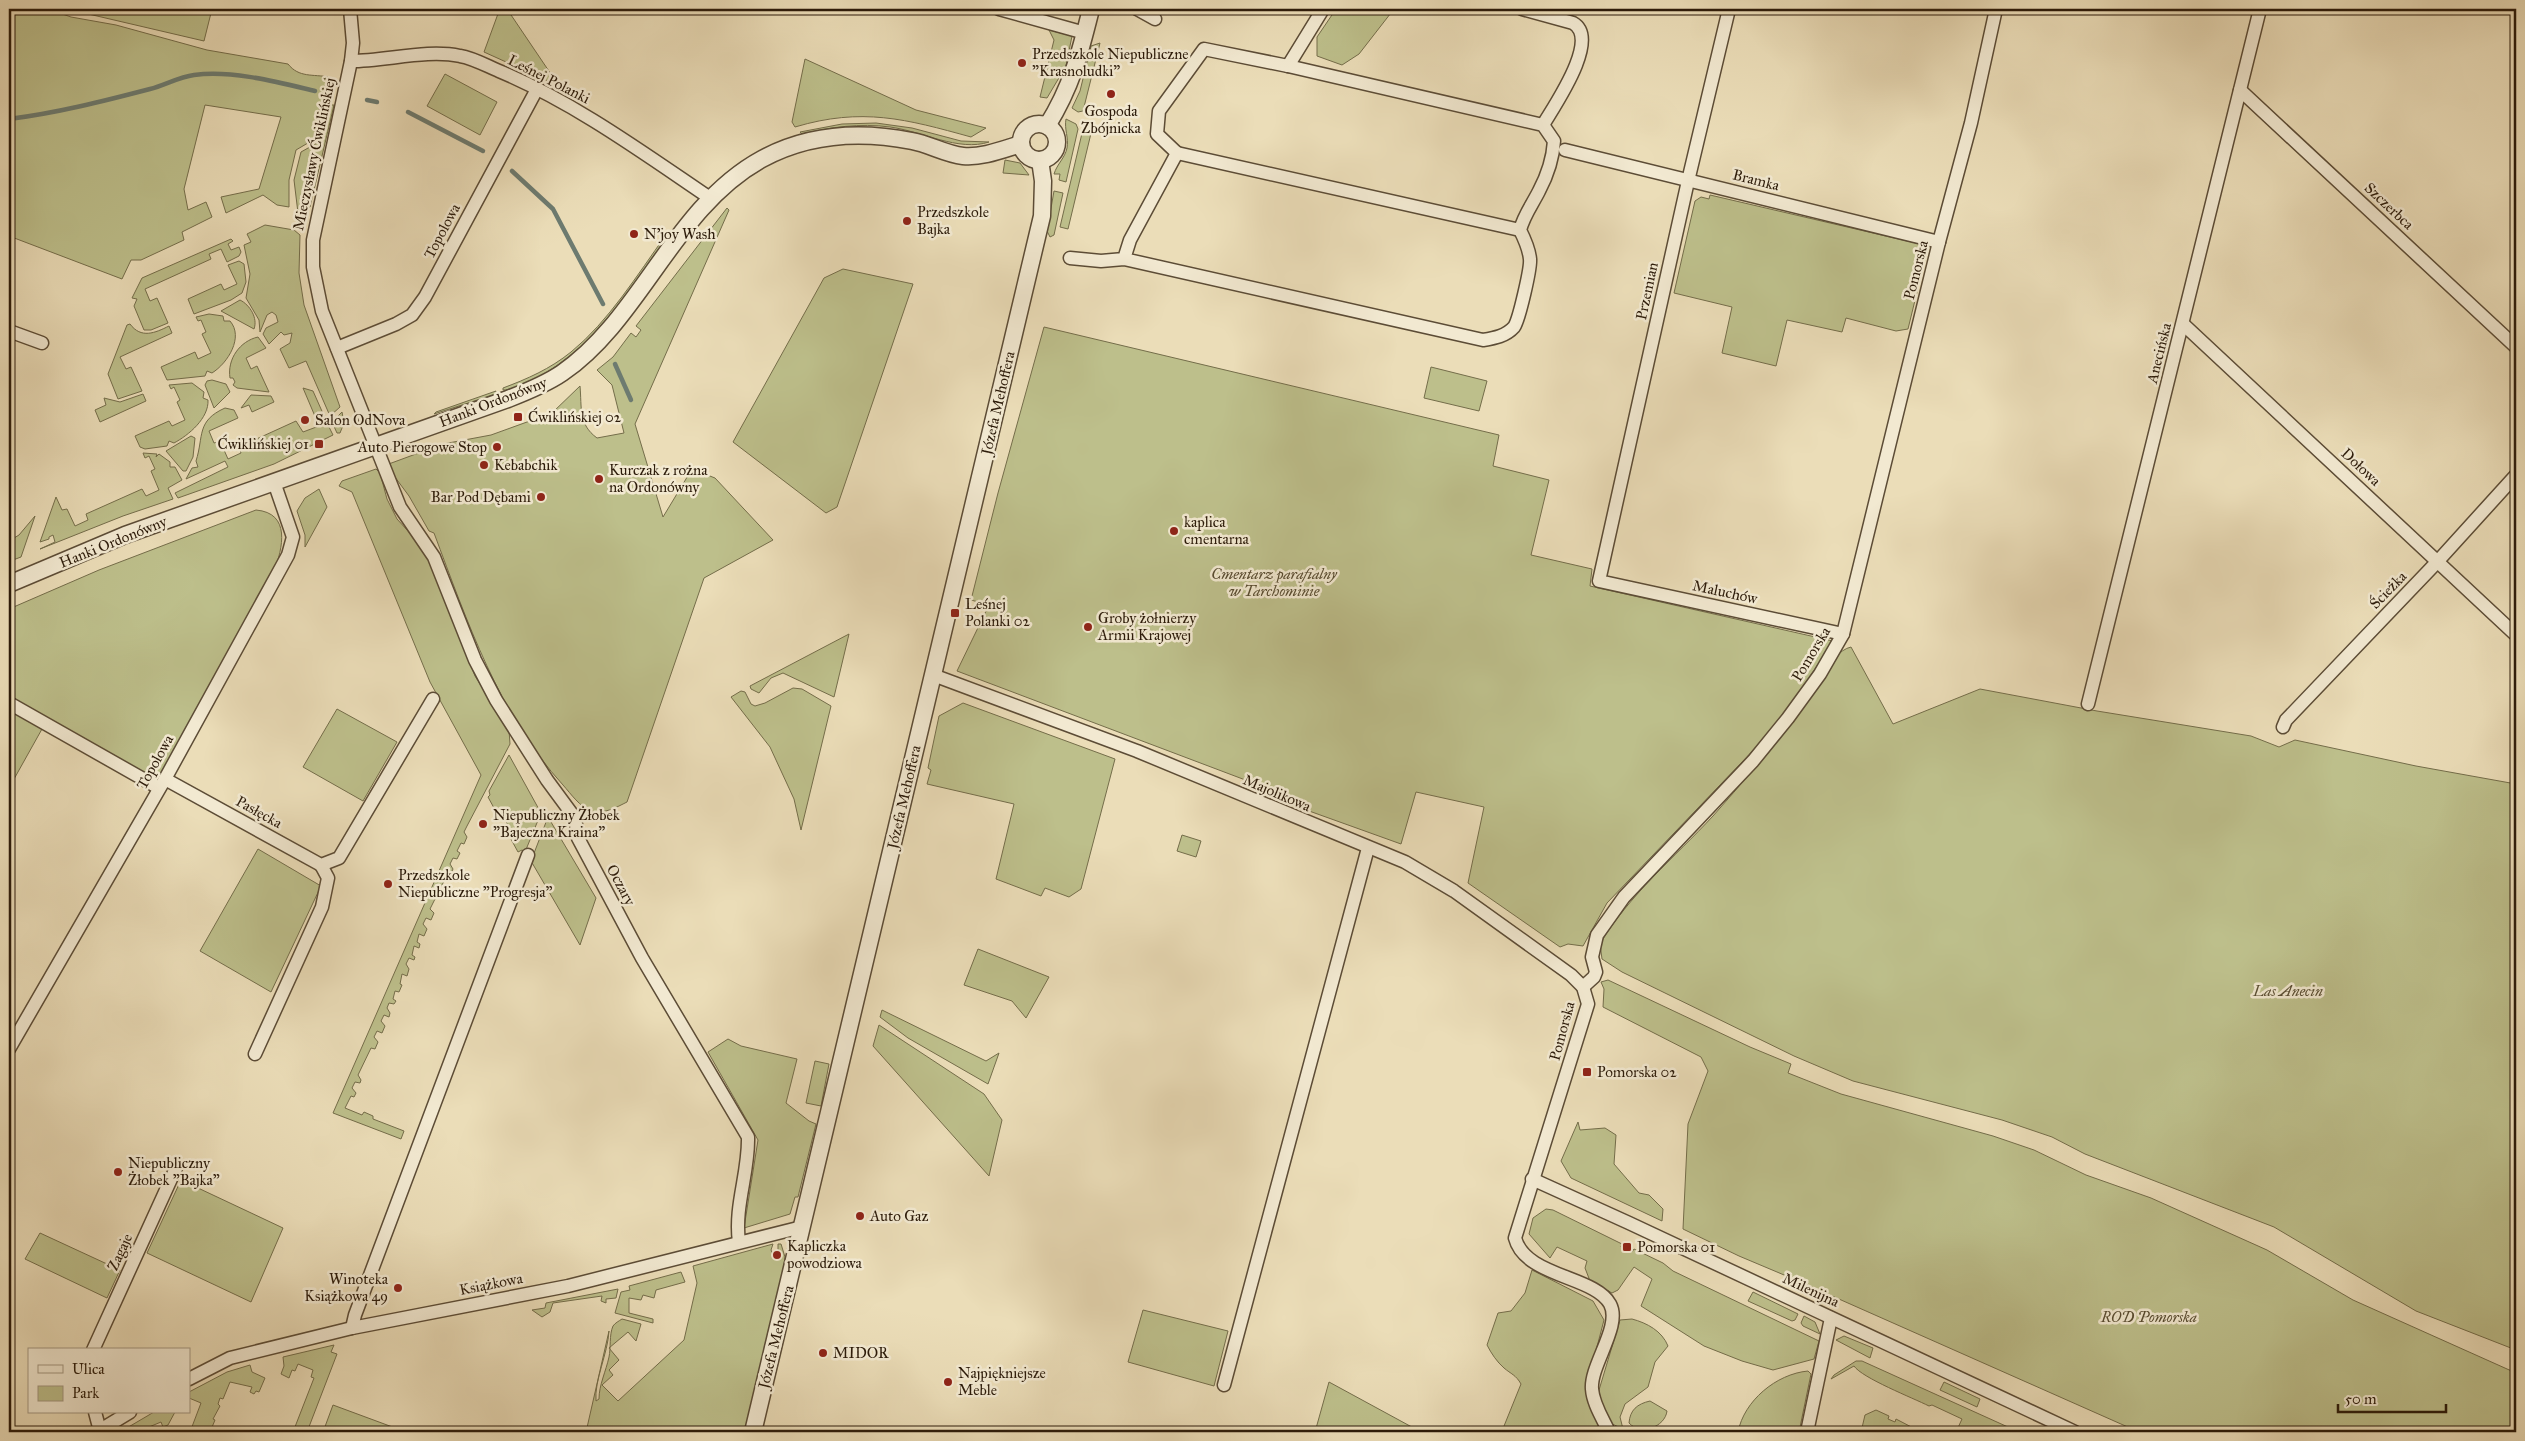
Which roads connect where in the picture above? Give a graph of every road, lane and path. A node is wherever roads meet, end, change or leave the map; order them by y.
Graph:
1 (350, 9) edge
2 (999, 9) edge
3 (1091, 9) edge
4 (1137, 9) edge
5 (1323, 9) edge
6 (1522, 9) edge
7 (1729, 9) edge
8 (1996, 9) edge
9 (2260, 9) edge
10 (1155, 19) dead end
11 (1085, 33) junction
12 (351, 61) junction
13 (1288, 66) junction
14 (537, 89) junction
15 (2240, 90) junction
16 (1543, 125) junction
17 (1047, 126) junction
18 (1022, 144) junction
19 (1565, 150) dead end
20 (1177, 153) junction
21 (1040, 160) junction
22 (1688, 180) junction
23 (710, 198) junction
24 (1520, 230) junction
25 (1939, 242) junction
26 (1070, 258) dead end
27 (1124, 259) junction
28 (2182, 324) junction
29 (9, 331) edge
30 (42, 343) dead end
31 (2516, 346) edge
32 (337, 348) junction
33 (374, 446) junction
34 (2516, 475) edge
35 (274, 482) junction
36 (2438, 561) junction
37 (1599, 581) joint
38 (9, 584) edge
39 (1843, 634) junction
40 (2516, 635) edge
41 (933, 675) junction
42 (433, 699) dead end
43 (9, 703) edge
44 (2088, 704) dead end
45 (2283, 727) dead end
46 (162, 783) junction
47 (1368, 848) junction
48 (528, 854) dead end
49 (339, 858) junction
50 (320, 865) junction
51 (328, 878) junction
52 (1583, 987) junction
53 (9, 1049) edge
54 (256, 1054) dead end
55 (176, 1168) dead end
56 (1532, 1180) junction
57 (802, 1227) junction
58 (739, 1242) junction
59 (1831, 1318) junction
60 (352, 1328) junction
61 (94, 1348) edge
62 (190, 1378) edge
63 (1224, 1385) dead end
64 (95, 1414) edge
65 (127, 1414) edge
66 (98, 1432) edge
67 (753, 1432) edge
68 (1609, 1432) edge
69 (1807, 1432) edge
70 (2075, 1432) edge

1 - 12 street, Mieczysławy Ćwiklińskiej
2 - 11 street
3 - 11 street
4 - 10 street
5 - 13 street
6 - 16 street
7 - 22 street, Przemian
8 - 25 street, Pomorska
9 - 15 street, Anecińska
11 - 17 street
12 - 14 street, Leśnej Polanki
12 - 32 street, Mieczysławy Ćwiklińskiej
13 - 16 street
13 - 20 street
14 - 23 street, Leśnej Polanki
14 - 32 street, Topolowa
15 - 28 street, Anecińska
15 - 31 street, Szczerbca
16 - 24 street
17 - 18 street
17 - 21 street
18 - 21 street
18 - 23 street, Hanki Ordonówny
19 - 22 street, Bramka
20 - 24 street
20 - 27 street
21 - 41 street, Józefa Mehoffera
22 - 25 street, Bramka
22 - 37 street, Przemian
23 - 33 street, Hanki Ordonówny
24 - 27 street
25 - 39 street, Pomorska
26 - 27 street
28 - 36 street, Dołowa
28 - 44 street, Anecińska
29 - 30 street
32 - 33 street, Mieczysławy Ćwiklińskiej
33 - 35 street, Hanki Ordonówny
33 - 58 street, Oczary
34 - 36 street, Ścieżka
35 - 38 street, Hanki Ordonówny
35 - 46 street, Topolowa
36 - 40 street, Dołowa
36 - 45 street, Ścieżka
37 - 39 street, Maluchów
39 - 52 street, Pomorska
41 - 47 street, Majolikowa
41 - 57 street, Józefa Mehoffera
42 - 49 street
43 - 46 street, Pasłęcka
46 - 50 street, Pasłęcka
46 - 53 street, Topolowa
47 - 52 street, Majolikowa
47 - 63 street
48 - 60 street
49 - 50 street
49 - 51 street
50 - 51 street
51 - 54 street
52 - 56 street, Pomorska
55 - 61 street, Zagaje
56 - 59 street, Milenijna
56 - 68 street, Pomorska
57 - 58 street, Książkowa
57 - 67 street, Józefa Mehoffera
58 - 60 street, Książkowa
59 - 69 street
59 - 70 street, Milenijna
60 - 62 street, Książkowa
64 - 66 street
65 - 66 street

